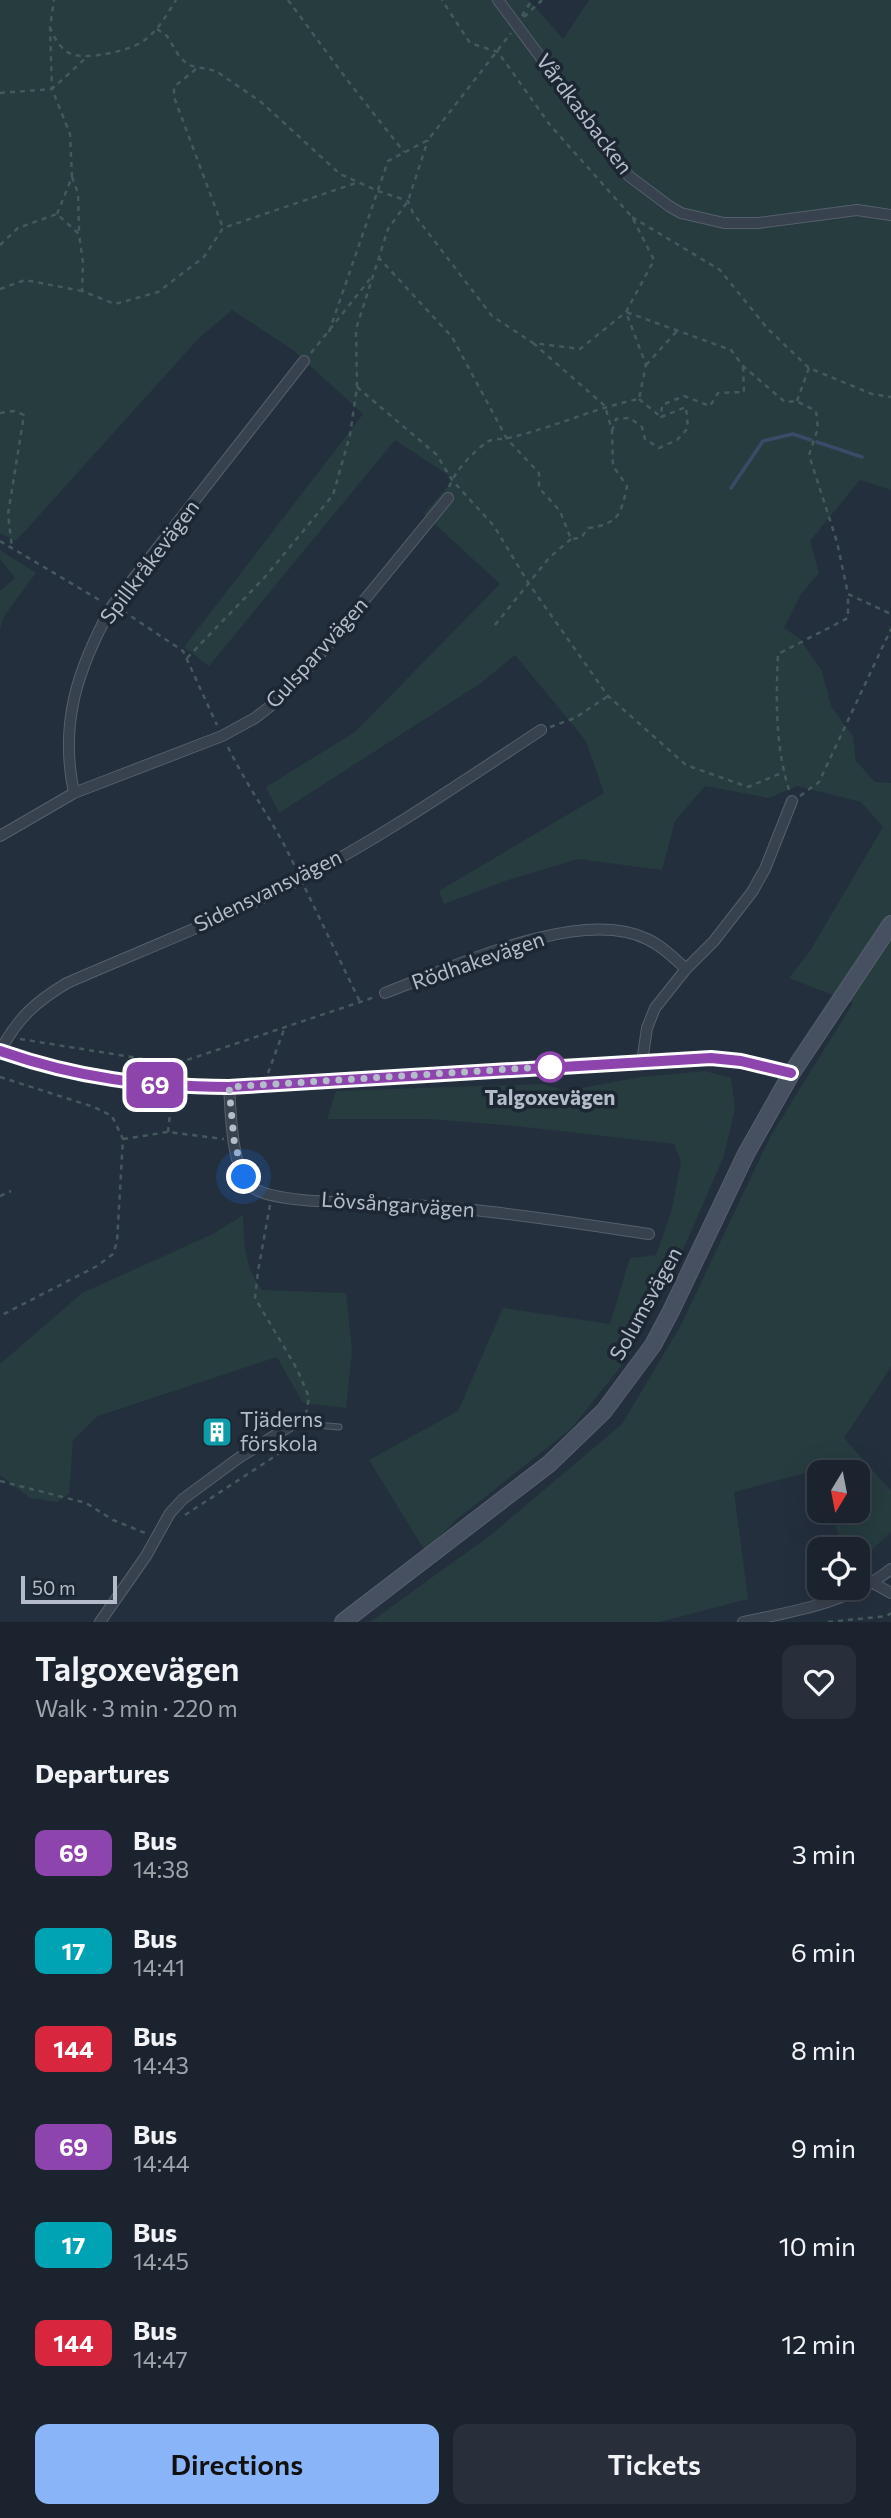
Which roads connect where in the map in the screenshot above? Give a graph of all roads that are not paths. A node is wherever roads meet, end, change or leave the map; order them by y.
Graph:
1 (498, 0) edge
2 (891, 215) edge
3 (304, 361) road end
4 (448, 498) dead end
5 (541, 730) road end
6 (74, 793) junction
7 (792, 801) road end
8 (0, 836) edge
9 (891, 924) edge
10 (686, 969) junction
11 (385, 993) road end
12 (0, 1051) edge
13 (642, 1062) junction
14 (791, 1073) junction
15 (229, 1087) junction
16 (649, 1234) dead end
17 (301, 1421) joint
18 (339, 1426) dead end
19 (891, 1569) edge
20 (873, 1583) junction
21 (891, 1592) edge
22 (100, 1622) edge
23 (343, 1622) edge
24 (743, 1622) edge

1 - 2 street, Vårdkasbacken
3 - 6 street, Spillkråkevägen
4 - 6 street, Gulsparvvägen
5 - 12 street, Sidensvansvägen
6 - 8 street, Gulsparvvägen
7 - 10 street
9 - 14 main road, Solumsvägen
10 - 11 street, Rödhakevägen
10 - 13 street
12 - 15 street
13 - 14 street
13 - 15 street
14 - 23 main road, Solumsvägen
15 - 16 street, Lövsångarvägen
17 - 18 lane
17 - 22 street
19 - 20 street
20 - 21 street
20 - 24 street

